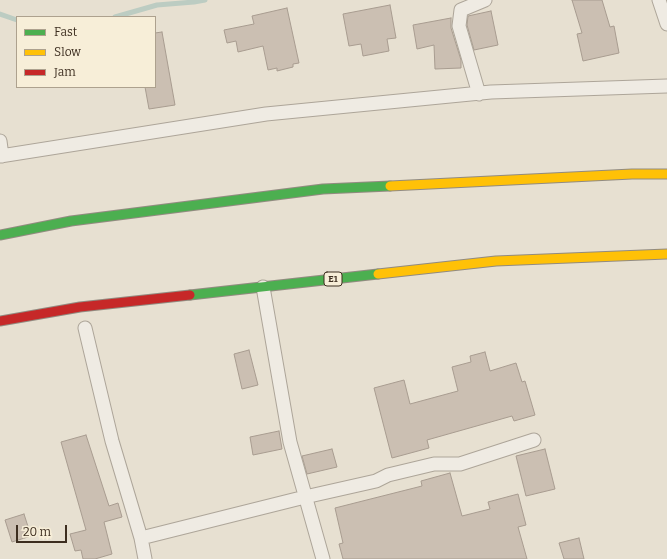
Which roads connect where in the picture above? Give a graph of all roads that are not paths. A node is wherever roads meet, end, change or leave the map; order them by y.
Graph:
1 (484, 0) edge
2 (659, 0) edge
3 (667, 24) edge
4 (667, 85) edge
5 (478, 94) junction
6 (0, 141) edge
7 (1, 156) edge
8 (667, 174) edge
9 (0, 235) edge
10 (667, 254) edge
11 (263, 288) junction
12 (0, 320) edge
13 (85, 328) dead end
14 (534, 440) dead end
15 (305, 497) junction
16 (141, 538) junction
17 (145, 559) edge
18 (323, 559) edge

1 - 5 street
2 - 3 street
4 - 5 street
5 - 7 street
6 - 7 street
8 - 9 highway
10 - 11 highway, E1
11 - 12 highway, E1
11 - 15 street
13 - 16 street
14 - 15 street
15 - 16 street
15 - 18 street
16 - 17 street

